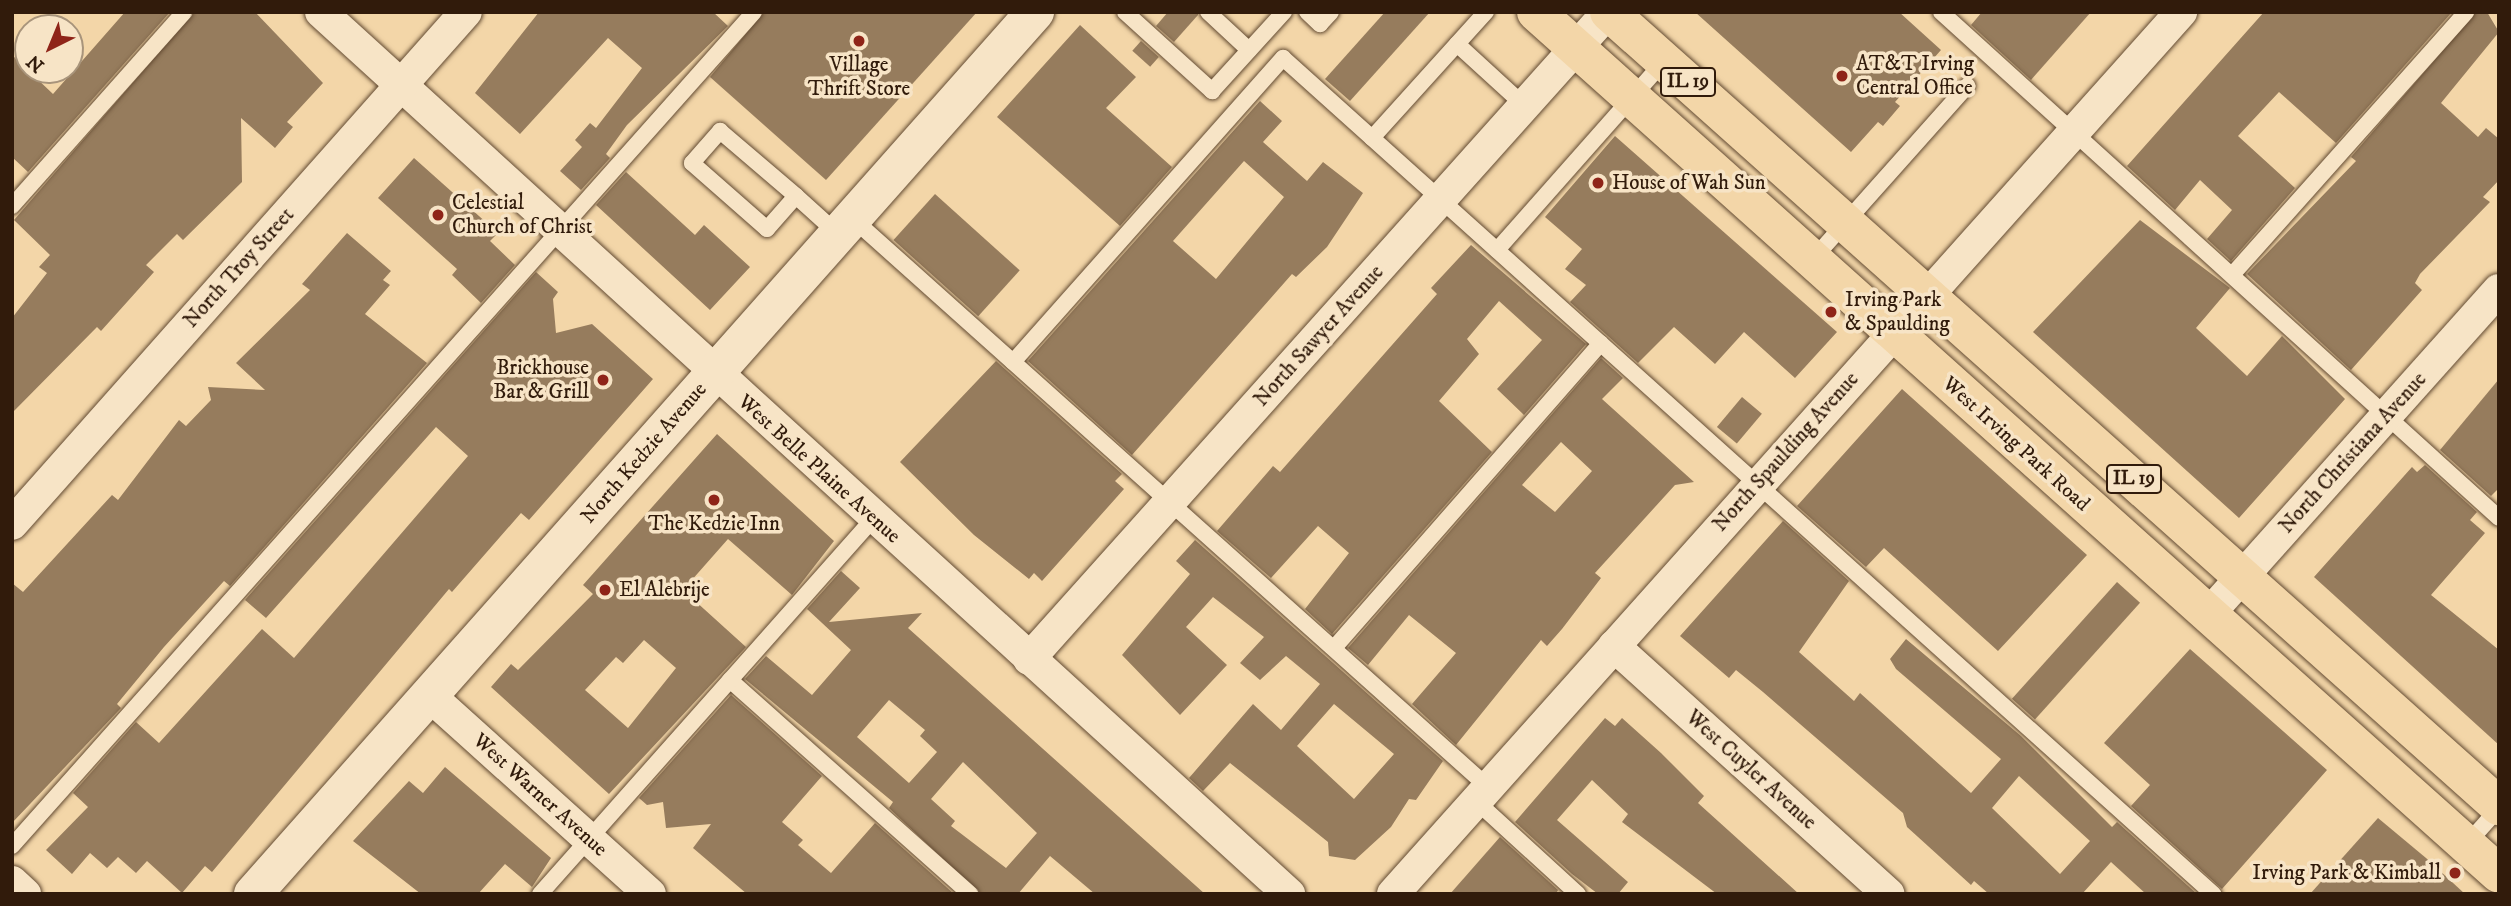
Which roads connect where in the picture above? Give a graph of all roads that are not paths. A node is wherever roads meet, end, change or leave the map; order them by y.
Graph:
1 (184, 12) edge
2 (321, 12) edge
3 (466, 12) edge
4 (754, 12) edge
5 (1035, 12) edge
6 (1125, 12) edge
7 (1208, 12) edge
8 (1284, 12) edge
9 (1307, 12) edge
10 (1331, 12) edge
11 (1486, 12) edge
12 (1536, 12) edge
13 (1608, 12) edge
14 (1941, 12) edge
15 (2181, 12) edge
16 (2466, 12) edge
17 (1457, 44) junction
18 (1576, 48) junction
19 (1250, 50) junction
20 (1664, 61) junction
21 (401, 86) junction
22 (1967, 86) dead end
23 (1631, 98) junction
24 (1525, 106) junction
25 (2073, 132) junction
26 (1372, 138) junction
27 (796, 197) junction
28 (1441, 200) junction
29 (12, 206) edge
30 (1846, 220) junction
31 (845, 226) junction
32 (559, 231) junction
33 (1497, 250) junction
34 (1811, 261) junction
35 (2232, 275) junction
36 (2499, 290) edge
37 (1929, 294) junction
38 (1892, 334) junction
39 (1601, 343) junction
40 (1013, 362) junction
41 (714, 374) junction
42 (2386, 416) junction
43 (1758, 484) junction
44 (1170, 501) junction
45 (874, 518) junction
46 (2499, 518) edge
47 (12, 524) edge
48 (2243, 577) junction
49 (2208, 615) junction
50 (1614, 646) junction
51 (1334, 648) junction
52 (1030, 659) junction
53 (730, 680) junction
54 (430, 696) junction
55 (1482, 794) junction
56 (2499, 807) edge
57 (589, 839) junction
58 (2466, 845) junction
59 (12, 846) edge
60 (2499, 874) edge
61 (12, 882) edge
62 (25, 894) edge
63 (253, 894) edge
64 (540, 894) edge
65 (650, 894) edge
66 (970, 894) edge
67 (1289, 894) edge
68 (1393, 894) edge
69 (1578, 894) edge
70 (1888, 894) edge
71 (2213, 894) edge

1 - 29 lane
2 - 21 street, West Belle Plaine Avenue
3 - 21 street, North Troy Street
4 - 32 lane
5 - 31 main road, North Kedzie Avenue
6 - 19 lane
7 - 19 lane
8 - 19 lane
9 - 10 lane
11 - 17 lane
12 - 18 main road, West Irving Park Road / IL 19
13 - 18 street, North Sawyer Avenue
13 - 20 main road, IL 19
14 - 25 lane
15 - 25 street, North Spaulding Avenue
16 - 35 lane
17 - 24 lane
17 - 26 lane
18 - 23 main road, West Irving Park Road / IL 19
18 - 24 street, North Sawyer Avenue
20 - 23 lane
20 - 30 main road, IL 19
21 - 32 street, West Belle Plaine Avenue
21 - 47 street, North Troy Street
22 - 30 lane
23 - 33 lane
23 - 34 main road, West Irving Park Road / IL 19
24 - 28 street, North Sawyer Avenue
25 - 35 lane
25 - 37 street, North Spaulding Avenue
26 - 28 lane
26 - 40 lane
27 - 27 lane
27 - 31 lane
28 - 33 lane
28 - 44 street, North Sawyer Avenue
30 - 34 lane
30 - 37 main road, IL 19
31 - 40 lane
31 - 41 main road, North Kedzie Avenue
32 - 41 street, West Belle Plaine Avenue
32 - 59 lane
33 - 39 lane
34 - 38 main road, West Irving Park Road / IL 19
35 - 42 lane
36 - 42 street, North Christiana Avenue
37 - 38 street, North Spaulding Avenue
37 - 48 main road, IL 19
38 - 43 street, North Spaulding Avenue
38 - 49 main road, West Irving Park Road / IL 19
39 - 43 lane
39 - 51 lane
40 - 44 lane
41 - 45 street, West Belle Plaine Avenue
41 - 54 main road, North Kedzie Avenue
42 - 46 lane
42 - 48 street, North Christiana Avenue
43 - 50 street, North Spaulding Avenue
43 - 71 lane
44 - 51 lane
44 - 52 street, North Sawyer Avenue
45 - 52 street, West Belle Plaine Avenue
45 - 53 lane
48 - 49 street, North Christiana Avenue
48 - 56 main road, IL 19
49 - 58 main road, West Irving Park Road / IL 19
50 - 55 street, North Spaulding Avenue
50 - 70 street, West Cuyler Avenue
51 - 55 lane
52 - 67 street, West Belle Plaine Avenue
53 - 57 lane
53 - 66 lane
54 - 57 street, West Warner Avenue
54 - 63 main road, North Kedzie Avenue
55 - 68 street, North Spaulding Avenue
55 - 69 lane
56 - 58 lane
57 - 64 lane
57 - 65 street, West Warner Avenue
58 - 60 main road, West Irving Park Road / IL 19
61 - 62 street

